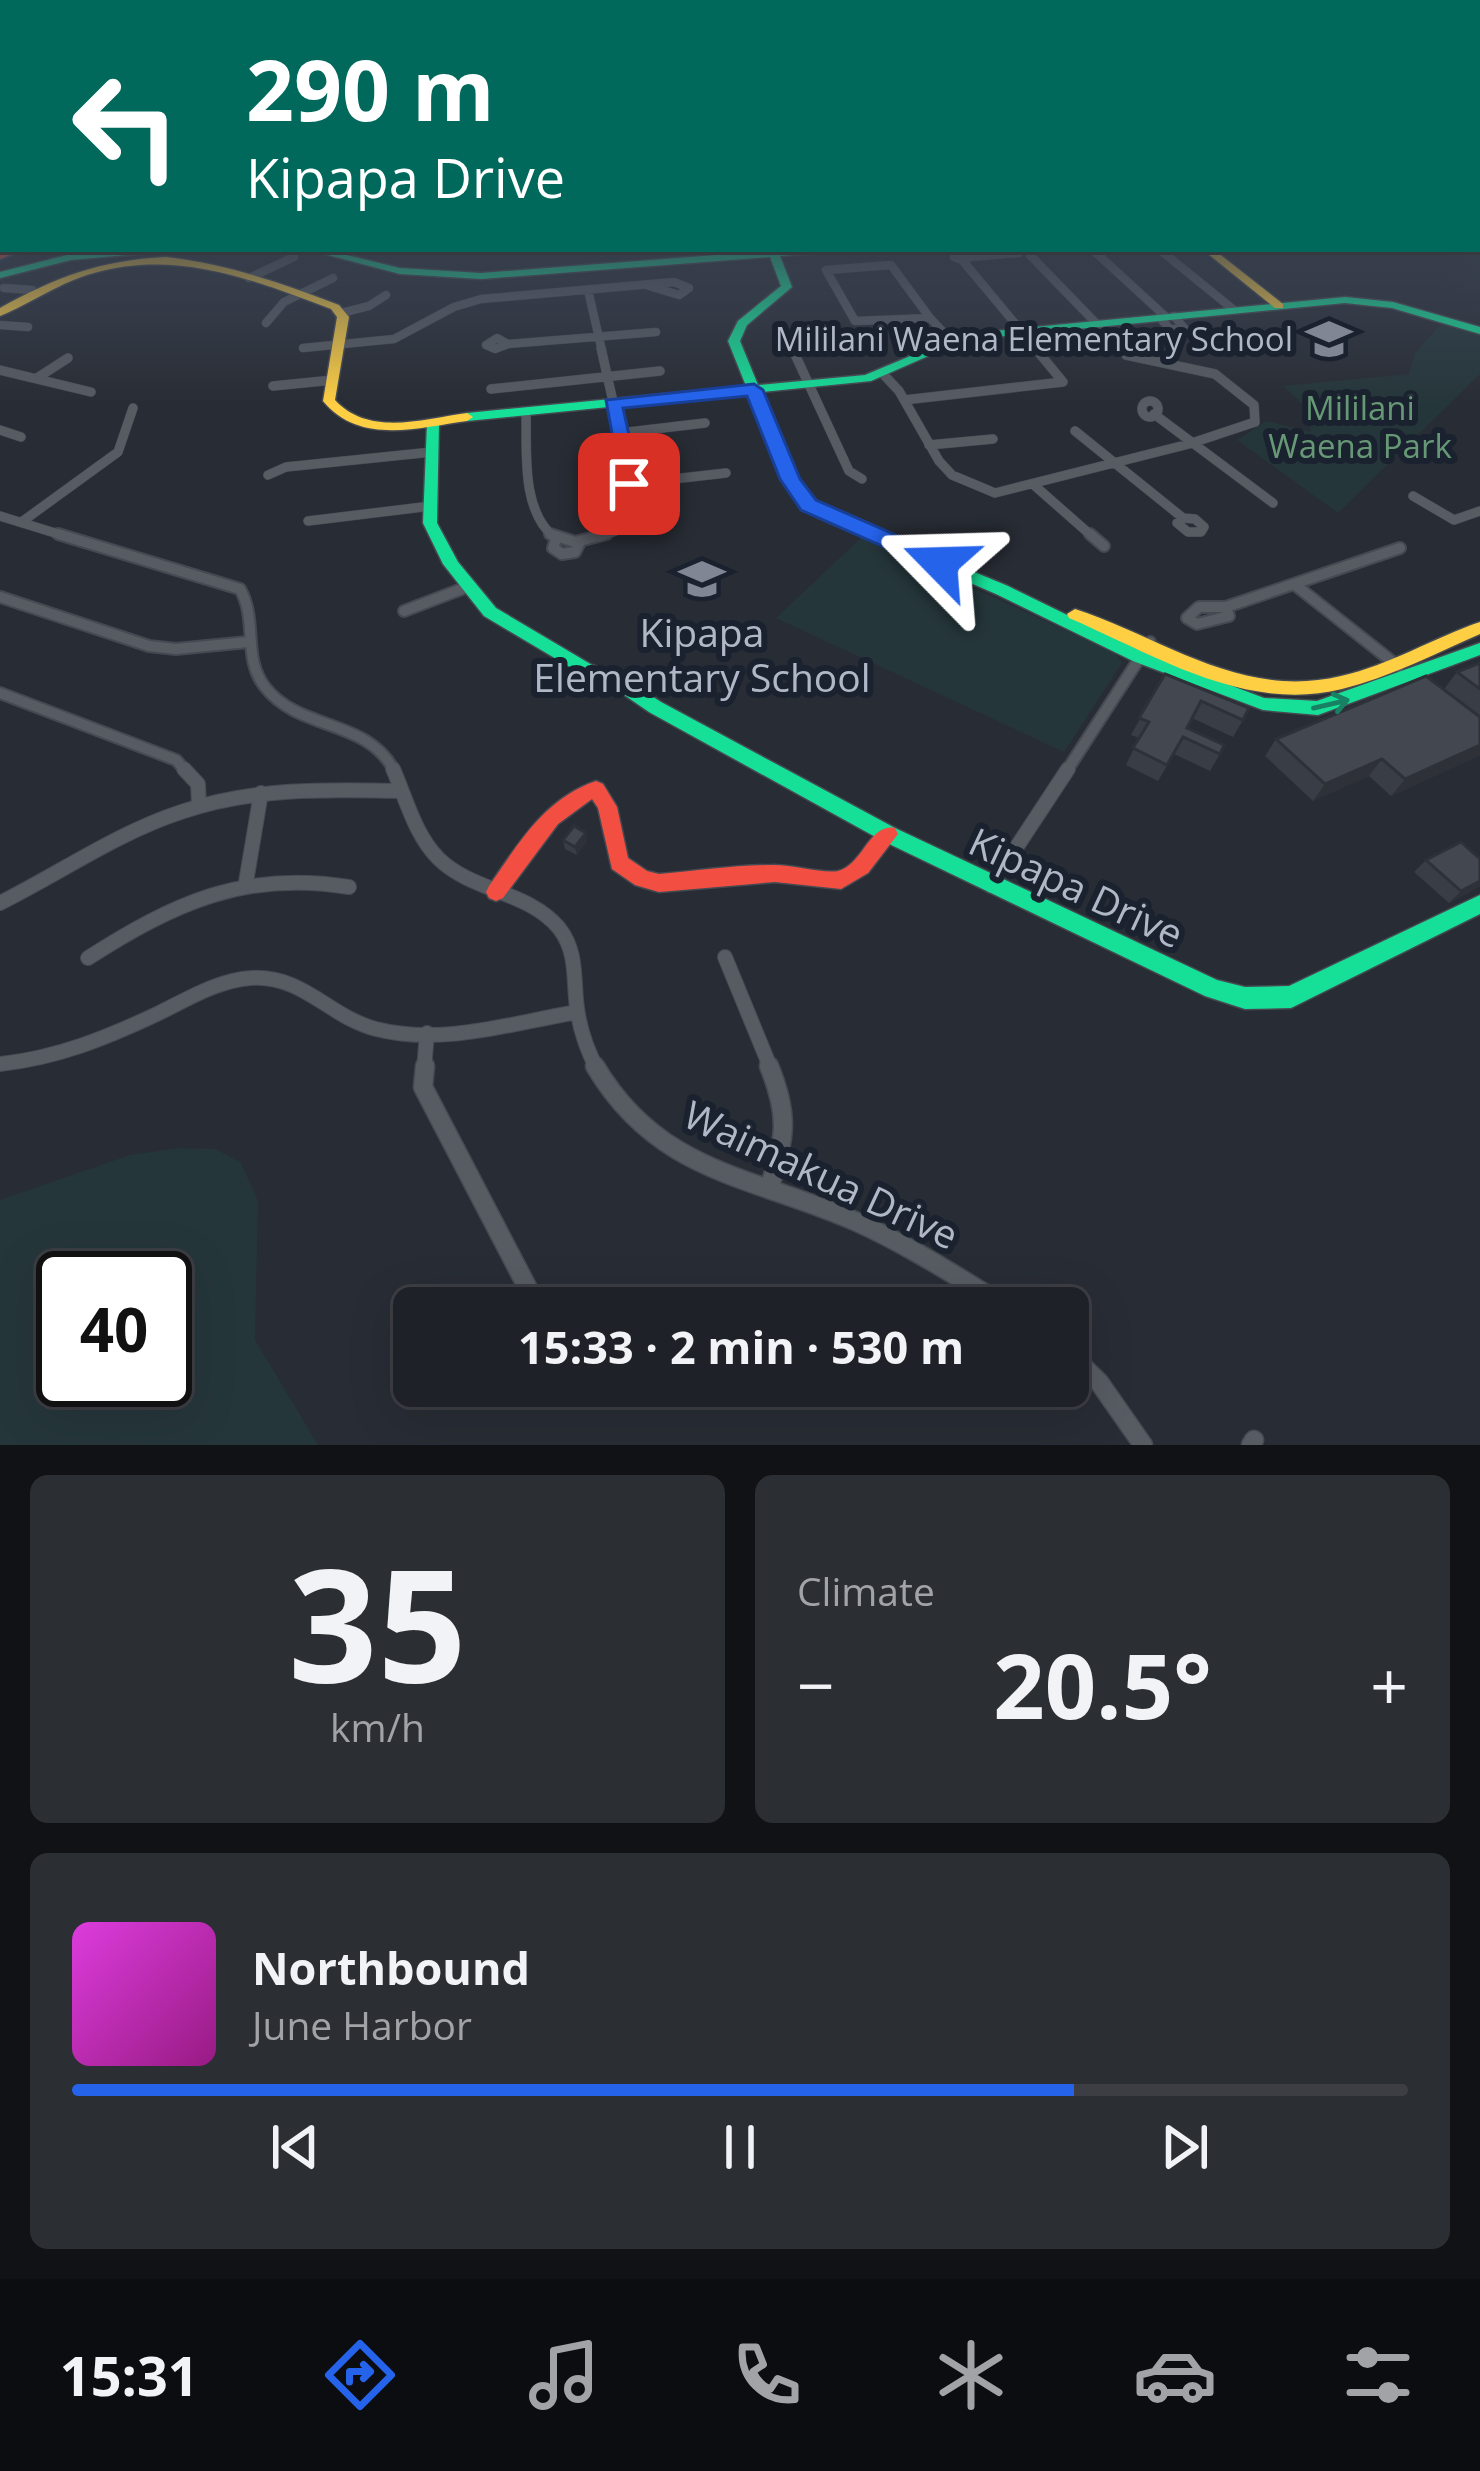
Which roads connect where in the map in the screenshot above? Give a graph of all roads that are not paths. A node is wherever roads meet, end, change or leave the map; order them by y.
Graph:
1 (72, 271) edge
2 (229, 271) edge
3 (263, 271) edge
4 (406, 271) edge
5 (542, 271) edge
6 (778, 271) edge
7 (827, 271) edge
8 (896, 271) edge
9 (975, 271) edge
10 (1045, 271) edge
11 (1116, 271) edge
12 (1187, 271) edge
13 (1236, 271) edge
14 (249, 278) junction
15 (333, 278) dead end
16 (2, 281) edge
17 (646, 285) junction
18 (32, 290) junction
19 (588, 290) junction
20 (299, 294) junction
21 (386, 295) dead end
22 (515, 297) junction
23 (1279, 305) junction
24 (1234, 310) junction
25 (517, 312) dead end
26 (0, 313) edge
27 (341, 313) junction
28 (930, 317) junction
29 (1166, 317) junction
30 (266, 323) dead end
31 (1094, 324) junction
32 (0, 325) edge
33 (28, 327) dead end
34 (1480, 330) edge
35 (1020, 331) junction
36 (656, 332) dead end
37 (785, 334) dead end
38 (599, 337) junction
39 (950, 339) junction
40 (508, 344) dead end
41 (338, 345) junction
42 (303, 348) dead end
43 (68, 358) dead end
44 (0, 370) edge
45 (660, 370) dead end
46 (884, 375) junction
47 (607, 376) junction
48 (37, 378) junction
49 (333, 380) junction
50 (807, 384) junction
51 (273, 386) dead end
52 (491, 389) dead end
53 (754, 390) junction
54 (91, 392) dead end
55 (904, 400) junction
56 (612, 404) junction
57 (133, 408) dead end
58 (526, 413) junction
59 (1154, 414) dead end
60 (433, 423) junction
61 (706, 423) dead end
62 (0, 430) edge
63 (1075, 431) dead end
64 (620, 433) junction
65 (21, 437) dead end
66 (993, 439) dead end
67 (1190, 444) junction
68 (929, 445) junction
69 (432, 452) junction
70 (1114, 463) junction
71 (726, 473) dead end
72 (268, 475) dead end
73 (862, 478) dead end
74 (629, 484) junction
75 (1035, 486) junction
76 (1413, 496) dead end
77 (1273, 503) dead end
78 (431, 506) junction
79 (1480, 511) edge
80 (0, 516) edge
81 (1183, 518) dead end
82 (23, 521) junction
83 (308, 521) dead end
84 (1104, 546) dead end
85 (1400, 548) dead end
86 (1294, 584) junction
87 (467, 587) junction
88 (0, 597) edge
89 (1226, 607) dead end
90 (404, 611) dead end
91 (1480, 628) edge
92 (248, 642) junction
93 (1145, 649) junction
94 (1480, 649) edge
95 (1391, 662) junction
96 (1419, 681) junction
97 (0, 693) edge
98 (398, 791) junction
99 (261, 793) junction
100 (199, 806) junction
101 (888, 834) junction
102 (246, 883) junction
103 (991, 886) junction
104 (349, 887) dead end
105 (496, 892) junction
106 (0, 903) edge
107 (1480, 904) edge
108 (725, 957) dead end
109 (88, 958) dead end
110 (578, 1012) junction
111 (427, 1033) junction
112 (0, 1064) edge
113 (769, 1187) junction
114 (527, 1287) edge
115 (972, 1287) edge
116 (1089, 1372) edge
117 (1143, 1445) edge

1 - 18 main road
2 - 14 main road
3 - 14 street
4 - 5 main road
6 - 53 main road
7 - 28 street
8 - 28 street
9 - 35 street
10 - 31 street
11 - 29 street
12 - 24 street
13 - 23 main road
14 - 20 main road
15 - 20 street
16 - 18 street
17 - 17 street
17 - 19 street
18 - 26 main road
19 - 22 street
19 - 38 street
20 - 27 main road
20 - 30 street
21 - 27 street
22 - 25 street
22 - 41 street
23 - 24 main road
23 - 34 main road
24 - 29 main road
27 - 41 main road
28 - 39 street
29 - 31 main road
31 - 35 main road
31 - 67 street
32 - 33 street
35 - 39 main road
35 - 55 street
36 - 38 street
37 - 50 street
38 - 40 street
38 - 47 street
39 - 46 main road
41 - 42 street
41 - 49 main road
43 - 48 street
44 - 48 street
45 - 47 street
46 - 50 main road
46 - 55 street
47 - 52 street
47 - 56 street
48 - 54 street
49 - 51 street
49 - 60 main road
50 - 53 main road
50 - 73 street
53 - 56 main road
53 - 93 main road
55 - 68 street
56 - 58 main road
56 - 64 street
57 - 82 street
58 - 60 main road
58 - 74 street
59 - 67 street
60 - 69 main road, Kipapa Drive
61 - 64 street
62 - 65 street
63 - 70 street
64 - 74 street
66 - 68 street
67 - 70 street
67 - 77 street
68 - 75 street
69 - 72 street
69 - 78 main road, Kipapa Drive
70 - 75 street
70 - 81 street
71 - 74 street
75 - 84 street
76 - 79 street
78 - 83 street
78 - 87 main road, Kipapa Drive
80 - 82 street, Waimakua Drive
82 - 92 street, Waimakua Drive
85 - 86 street
86 - 89 street
86 - 95 street
87 - 90 street
87 - 101 main road, Kipapa Drive
88 - 92 street
91 - 95 main road
92 - 98 street, Waimakua Drive
93 - 95 main road
93 -> 96 main road
93 - 103 street
94 - 96 main road
95 - 96 street
97 - 100 street
98 - 99 street
98 - 105 street, Waimakua Drive
99 - 100 street
99 - 102 street
100 - 106 street
101 - 103 main road, Kipapa Drive
101 - 105 main road
102 - 104 street
102 - 109 street
103 - 107 main road, Kipapa Drive
105 - 110 street, Waimakua Drive
108 - 113 street
110 - 111 street
110 - 113 street, Waimakua Drive
111 - 112 street
111 - 114 street
113 - 115 street, Waimakua Drive
116 - 117 street

